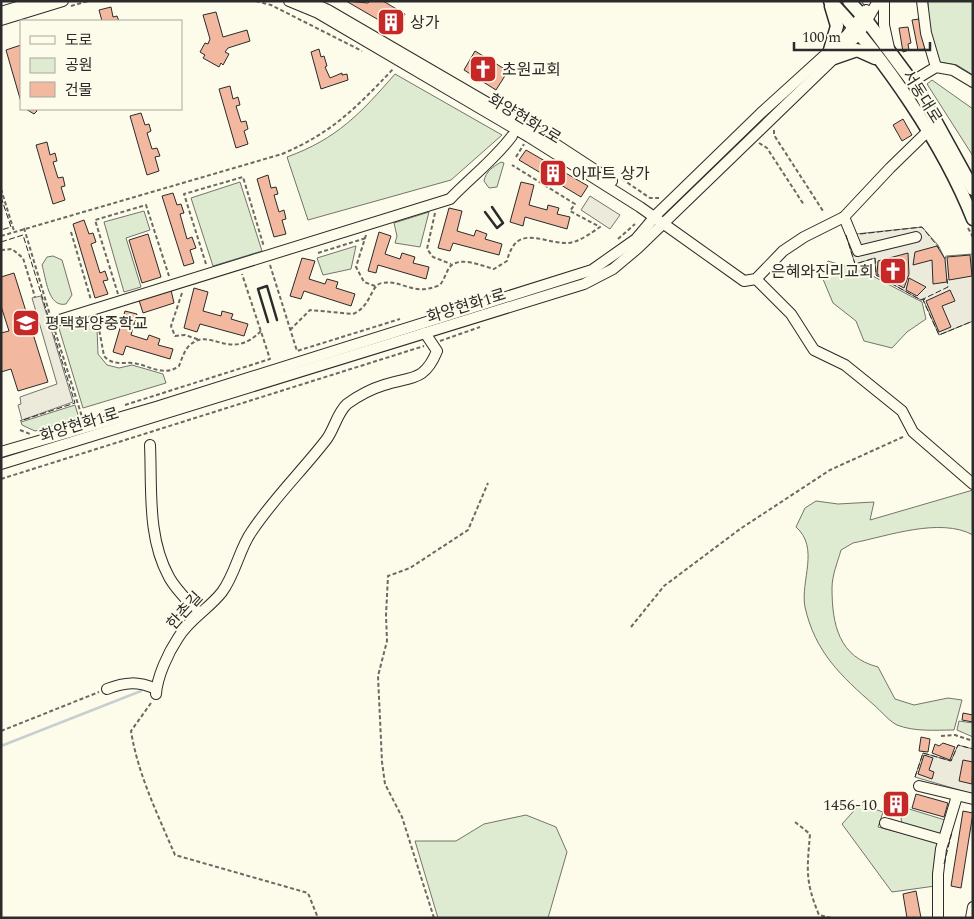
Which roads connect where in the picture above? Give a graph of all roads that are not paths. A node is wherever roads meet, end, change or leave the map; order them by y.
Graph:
1 (37, 1) edge
2 (63, 1) edge
3 (289, 1) edge
4 (308, 1) edge
5 (830, 1) edge
6 (849, 1) edge
7 (872, 1) edge
8 (878, 1) edge
9 (884, 1) edge
10 (922, 1) edge
11 (1, 12) edge
12 (865, 18) junction
13 (1, 20) edge
14 (856, 31) junction
15 (890, 51) junction
16 (832, 54) junction
17 (879, 60) junction
18 (936, 67) junction
19 (918, 78) junction
20 (973, 82) edge
21 (927, 132) junction
22 (512, 136) dead end
23 (972, 185) edge
24 (844, 217) junction
25 (660, 218) junction
26 (973, 219) edge
27 (916, 237) dead end
28 (756, 279) junction
29 (52, 322) dead end
30 (425, 333) junction
31 (150, 445) dead end
32 (1, 452) edge
33 (1, 464) edge
34 (973, 484) edge
35 (199, 613) junction
36 (106, 689) road end
37 (919, 786) dead end
38 (957, 796) junction
39 (973, 799) edge
40 (885, 824) dead end
41 (944, 840) junction
42 (973, 908) edge
43 (938, 918) edge
44 (971, 918) edge

1 - 11 street
2 - 13 street
3 - 25 street, 화양현화2로
4 - 25 street, 화양현화2로
5 - 14 main road, 서동대로
5 - 16 main road
6 - 12 main road, 서동대로
7 - 12 street
8 - 12 street
9 - 15 street
10 - 18 street
12 - 14 street, 화양현화1로
12 - 15 main road, 서동대로
14 - 16 street, 화양현화1로
14 - 17 main road, 서동대로
15 - 19 main road, 서동대로
16 - 17 main road
16 - 25 street, 화양현화1로
17 - 21 main road, 서동대로
18 - 19 street
18 - 20 street
19 - 23 main road, 서동대로
21 - 24 street
21 - 26 main road, 서동대로
22 - 29 street
24 - 27 street
24 - 28 street
25 - 28 street
25 - 30 street, 화양현화1로
25 - 32 street, 화양현화1로
28 - 34 street
30 - 33 street, 화양현화1로
30 - 35 street, 한촌길
31 - 35 street
35 - 36 street, 한촌길
37 - 38 street
38 - 39 street
38 - 41 street
40 - 41 street
41 - 43 street
42 - 44 street

